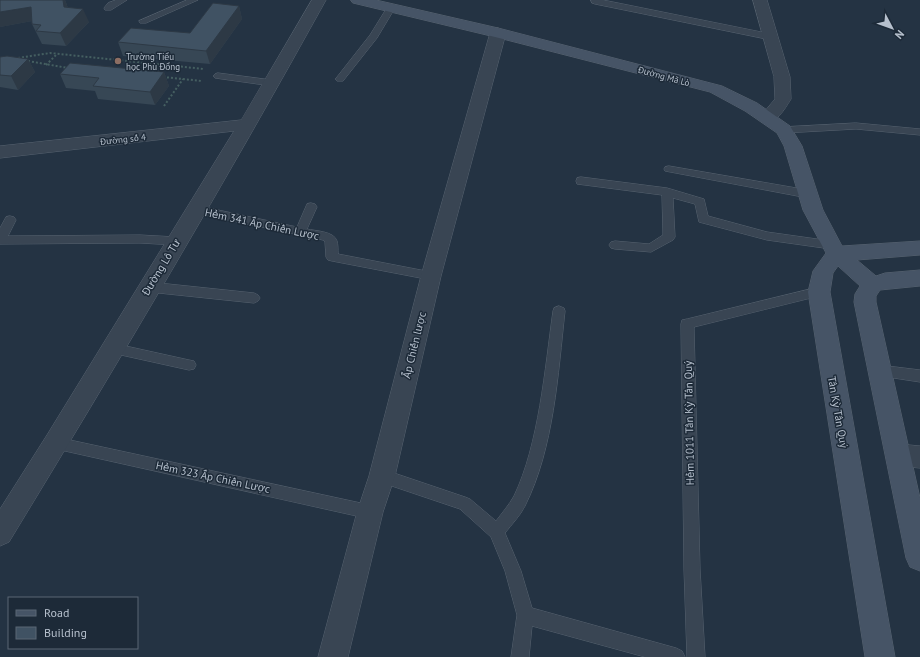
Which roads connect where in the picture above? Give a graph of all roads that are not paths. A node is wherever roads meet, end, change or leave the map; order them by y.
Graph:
1 (122, 0) edge
2 (194, 0) edge
3 (319, 0) edge
4 (358, 0) edge
5 (595, 0) edge
6 (760, 0) edge
7 (108, 8) dead end
8 (391, 8) junction
9 (143, 21) dead end
10 (498, 33) junction
11 (770, 37) junction
12 (218, 76) dead end
13 (340, 79) dead end
14 (272, 83) junction
15 (768, 118) junction
16 (246, 125) junction
17 (784, 130) junction
18 (920, 132) edge
19 (0, 152) edge
20 (669, 169) dead end
21 (581, 181) dead end
22 (667, 192) junction
23 (808, 194) junction
24 (311, 207) dead end
25 (195, 210) junction
26 (10, 220) dead end
27 (300, 232) junction
28 (0, 240) edge
29 (176, 241) junction
30 (615, 245) dead end
31 (920, 248) edge
32 (834, 250) junction
33 (431, 276) junction
34 (920, 278) edge
35 (873, 284) junction
36 (149, 287) junction
37 (819, 292) junction
38 (254, 298) dead end
39 (559, 311) dead end
40 (112, 348) junction
41 (189, 365) dead end
42 (879, 371) junction
43 (920, 376) edge
44 (56, 443) junction
45 (909, 456) edge
46 (382, 476) junction
47 (914, 500) edge
48 (370, 512) junction
49 (0, 532) edge
50 (497, 532) junction
51 (920, 558) edge
52 (525, 615) junction
53 (333, 657) edge
54 (520, 657) edge
55 (676, 657) edge
56 (696, 657) edge
57 (880, 657) edge

1 - 7 lane
2 - 9 lane
3 - 14 street, Đường Lô Tư
4 - 8 main road, Đường Mã Lò
5 - 11 lane
6 - 11 street
8 - 10 main road, Đường Mã Lò
8 - 13 lane
10 - 15 main road, Đường Mã Lò
10 - 33 street, Ấp Chiến lược
11 - 15 street
12 - 14 lane
14 - 16 street, Đường Lô Tư
15 - 17 main road, Đường Mã Lò
16 - 19 street, Đường số 4
16 - 25 street, Đường Lô Tư
17 - 18 lane
17 - 23 main road, Đường Mã Lò
20 - 23 lane
21 - 22 lane
22 - 30 lane
22 - 32 lane
23 - 32 main road, Đường Mã Lò
24 - 27 lane
25 - 27 lane, Hẻm 341 Ấp Chiến Lược
25 - 29 street, Đường Lô Tư
26 - 28 lane
27 - 33 lane, Hẻm 341 Ấp Chiến Lược
28 - 29 lane
29 - 36 street, Đường Lô Tư
31 - 32 main road
32 - 35 main road, Đường Mã Lò
32 - 37 main road, Tân Kỳ Tân Quý
33 - 46 street, Ấp Chiến lược
34 - 35 main road
35 - 42 main road
36 - 38 lane
36 - 40 street, Đường Lô Tư
37 - 56 lane, Hẻm 1011 Tân Kỳ Tân Quý
37 - 57 main road, Tân Kỳ Tân Quý
39 - 50 lane
40 - 41 lane
40 - 44 street, Đường Lô Tư
42 - 43 lane
42 - 45 main road
44 - 48 lane, Hẻm 323 Ấp Chiến Lược
44 - 49 street, Đường Lô Tư
45 - 47 main road
46 - 48 street, Ấp Chiến lược
46 - 50 lane
47 - 51 main road
48 - 53 street, Ấp Chiến lược
50 - 52 lane
52 - 54 lane
52 - 55 lane

